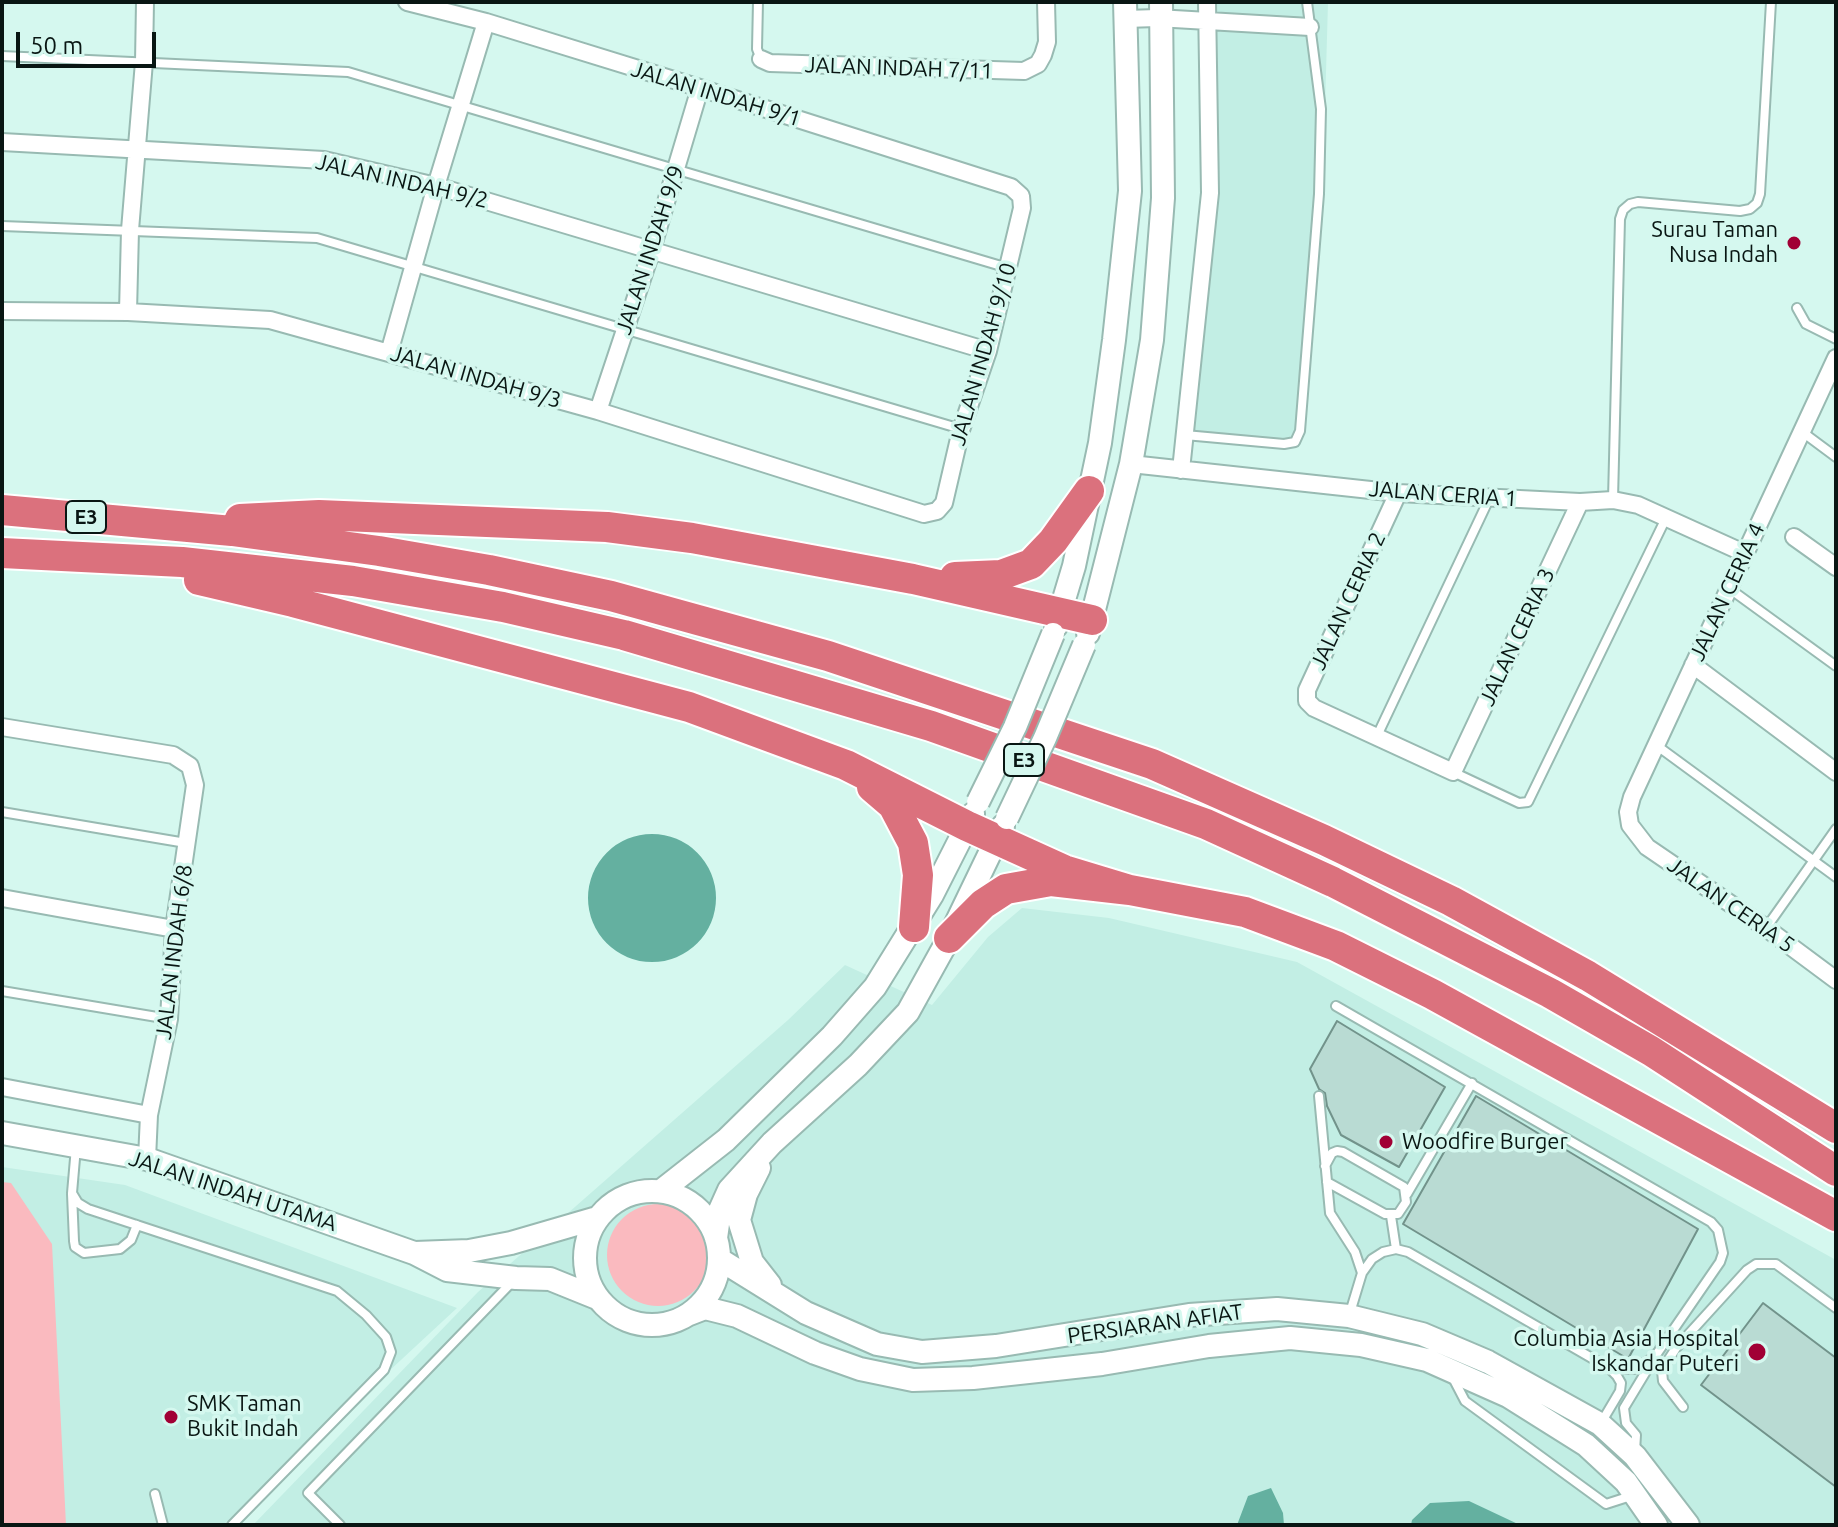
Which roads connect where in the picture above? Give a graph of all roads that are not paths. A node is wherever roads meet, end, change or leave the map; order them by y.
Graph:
1 (145, 2) edge
2 (407, 2) edge
3 (758, 2) edge
4 (1046, 2) edge
5 (1207, 2) edge
6 (1307, 2) edge
7 (1771, 2) edge
8 (1125, 10) edge
9 (1161, 10) edge
10 (1206, 21) junction
11 (486, 22) junction
12 (1310, 27) junction
13 (2, 56) edge
14 (761, 59) joint
15 (144, 62) junction
16 (700, 88) junction
17 (461, 105) junction
18 (2, 142) edge
19 (137, 149) junction
20 (676, 169) junction
21 (436, 186) junction
22 (1021, 196) joint
23 (2, 226) edge
24 (130, 230) junction
25 (652, 249) junction
26 (413, 266) junction
27 (1008, 268) junction
28 (1797, 308) dead end
29 (2, 311) edge
30 (128, 312) junction
31 (625, 330) junction
32 (1836, 339) edge
33 (988, 351) junction
34 (389, 353) junction
35 (1835, 360) edge
36 (598, 411) junction
37 (961, 430) junction
38 (1801, 431) junction
39 (1185, 435) junction
40 (1836, 457) edge
41 (1131, 464) junction
42 (1181, 470) junction
43 (1089, 491) junction
44 (1398, 493) junction
45 (1489, 498) junction
46 (1613, 500) junction
47 (1580, 502) junction
48 (2, 510) edge
49 (937, 511) joint
50 (1666, 517) junction
51 (170, 525) junction
52 (1794, 537) dead end
53 (2, 553) edge
54 (1744, 553) junction
55 (136, 561) junction
56 (1836, 567) edge
57 (913, 579) junction
58 (1729, 588) junction
59 (1057, 623) junction
60 (1088, 632) junction
61 (1693, 665) junction
62 (1836, 666) edge
63 (2, 727) edge
64 (1376, 738) junction
65 (1656, 745) junction
66 (846, 765) junction
67 (1453, 772) junction
68 (1836, 772) edge
69 (2, 812) edge
70 (973, 814) junction
71 (1630, 825) joint
72 (1002, 829) junction
73 (1836, 829) edge
74 (187, 843) junction
75 (1814, 861) junction
76 (1836, 877) edge
77 (1130, 890) junction
78 (2, 898) edge
79 (914, 927) junction
80 (1766, 928) junction
81 (174, 929) junction
82 (949, 938) junction
83 (1836, 980) edge
84 (2, 991) edge
85 (1336, 1006) dead end
86 (169, 1019) junction
87 (1472, 1083) junction
88 (2, 1087) edge
89 (1319, 1096) dead end
90 (149, 1115) junction
91 (1836, 1128) edge
92 (2, 1133) edge
93 (772, 1143) junction
94 (76, 1146) junction
95 (147, 1159) junction
96 (1325, 1166) junction
97 (1836, 1171) edge
98 (1327, 1182) junction
99 (661, 1191) junction
100 (72, 1193) junction
101 (1407, 1194) junction
102 (1391, 1216) junction
103 (1836, 1216) edge
104 (597, 1218) junction
105 (137, 1225) junction
106 (718, 1248) junction
107 (1396, 1249) junction
108 (414, 1253) junction
109 (1362, 1273) junction
110 (516, 1278) junction
111 (597, 1298) junction
112 (780, 1298) junction
113 (1836, 1308) edge
114 (687, 1315) junction
115 (1349, 1316) junction
116 (900, 1348) junction
117 (1656, 1355) junction
118 (1609, 1368) junction
119 (1449, 1370) junction
120 (893, 1376) junction
121 (1683, 1407) dead end
122 (1600, 1424) junction
123 (1586, 1445) junction
124 (1635, 1456) junction
125 (155, 1494) dead end
126 (1635, 1495) junction
127 (163, 1525) edge
128 (232, 1525) edge
129 (340, 1525) edge
130 (1656, 1525) edge
131 (1688, 1525) edge

1 - 15 street
2 - 11 street, JALAN INDAH 9/1
3 - 14 lane
4 - 14 street, JALAN INDAH 7/11
5 - 10 street
6 - 12 lane
7 - 46 lane
8 - 9 street
8 - 43 main road
9 - 10 street
9 - 41 main road
10 - 12 street
10 - 39 street
11 - 16 street, JALAN INDAH 9/1
11 - 17 street
12 - 39 lane
13 - 15 lane
15 - 17 lane
15 - 19 street
16 - 20 street, JALAN INDAH 9/9
16 - 22 street, JALAN INDAH 9/1
17 - 20 lane
17 - 21 street
18 - 19 street, JALAN INDAH 9/2
19 - 21 street, JALAN INDAH 9/2
19 - 24 street
20 - 25 street, JALAN INDAH 9/9
20 - 27 lane
21 - 25 street, JALAN INDAH 9/2
21 - 26 street
22 - 27 street, JALAN INDAH 9/10
23 - 24 lane
24 - 26 lane
24 - 30 street
25 - 31 street, JALAN INDAH 9/9
25 - 33 street, JALAN INDAH 9/2
26 - 31 lane
26 - 34 street
27 - 33 street, JALAN INDAH 9/10
28 - 32 lane
29 - 30 street, JALAN INDAH 9/3
30 - 34 street, JALAN INDAH 9/3
31 - 36 street, JALAN INDAH 9/9
31 - 37 lane
33 - 37 street, JALAN INDAH 9/10
34 - 36 street, JALAN INDAH 9/3
35 - 38 street, JALAN CERIA 4
36 - 49 street, JALAN INDAH 9/3
37 - 49 street, JALAN INDAH 9/10
38 - 40 lane
38 - 54 street, JALAN CERIA 4
39 - 42 street
41 - 42 street, JALAN CERIA 1
41 - 60 main road
42 - 44 street, JALAN CERIA 1
43 - 57 highway
43 - 59 main road
44 - 45 street, JALAN CERIA 1
44 - 64 street, JALAN CERIA 2
45 - 47 street, JALAN CERIA 1
45 - 64 lane
46 - 47 street, JALAN CERIA 1
46 - 50 street, JALAN CERIA 1
47 - 67 street, JALAN CERIA 3
48 - 51 highway, E3
50 - 54 street, JALAN CERIA 1
50 - 67 lane
51 - 57 highway
51 - 91 highway, E3
52 - 56 street
53 - 55 highway, E3
54 - 58 street, JALAN CERIA 4
55 - 66 highway
55 - 97 highway, E3
57 - 59 highway
58 - 61 street, JALAN CERIA 4
58 - 62 lane
59 - 60 highway
59 - 70 main road, bridge
60 - 72 main road, bridge
61 - 65 street, JALAN CERIA 4
61 - 68 street
63 - 74 street, JALAN INDAH 6/8
64 - 67 street
65 - 71 street, JALAN CERIA 4
65 - 75 lane
66 - 70 highway
66 - 79 highway
69 - 74 lane
70 - 72 highway
70 - 79 main road
71 - 80 street, JALAN CERIA 5
72 - 77 highway
72 - 82 main road
73 - 75 lane
74 - 81 street, JALAN INDAH 6/8
75 - 76 lane
75 - 80 lane
77 - 82 highway
77 - 103 highway
78 - 81 street
79 - 99 main road
80 - 83 street, JALAN CERIA 5
81 - 86 street, JALAN INDAH 6/8
82 - 93 main road
84 - 86 lane
85 - 87 lane
86 - 90 street, JALAN INDAH 6/8
87 - 101 lane
87 - 117 lane
88 - 90 street
89 - 96 lane
90 - 95 street, JALAN INDAH 6/8
92 - 94 main road, JALAN INDAH UTAMA
93 - 106 main road
93 - 112 main road
94 - 95 main road, JALAN INDAH UTAMA
94 - 100 lane
95 - 108 main road, JALAN INDAH UTAMA
96 - 98 lane
96 - 101 lane
98 - 102 lane
98 - 109 lane
99 - 104 main road
99 - 106 main road
100 - 105 lane
100 - 105 lane
101 - 102 lane
102 - 107 lane
104 - 108 main road
104 - 111 main road
105 - 128 lane
106 - 112 main road, PERSIARAN AFIAT
106 - 114 main road
107 - 109 lane
107 - 118 lane
108 - 110 main road, JALAN INDAH UTAMA
109 - 115 lane
110 - 111 main road, JALAN INDAH UTAMA
110 - 129 lane
111 - 114 main road
112 - 116 main road, PERSIARAN AFIAT
113 - 121 lane
114 - 120 main road, PERSIARAN AFIAT
115 - 116 main road, PERSIARAN AFIAT
115 - 122 main road, PERSIARAN AFIAT
116 - 120 main road
117 - 118 lane
117 - 124 lane
118 - 122 lane
119 - 120 main road, PERSIARAN AFIAT
119 - 123 main road, PERSIARAN AFIAT
119 - 126 lane
122 - 123 main road
122 - 124 main road, PERSIARAN AFIAT
123 - 126 main road, PERSIARAN AFIAT
124 - 131 main road, PERSIARAN AFIAT
125 - 127 lane
126 - 130 main road, PERSIARAN AFIAT

